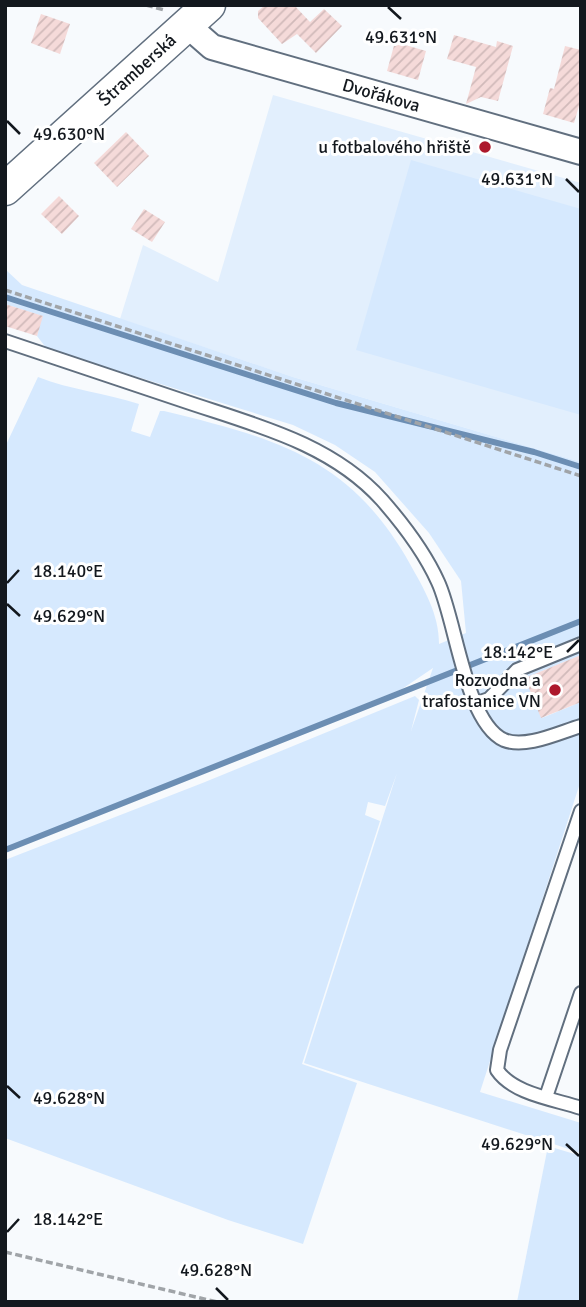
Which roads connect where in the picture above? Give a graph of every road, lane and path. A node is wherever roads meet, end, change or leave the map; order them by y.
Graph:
1 (198, 15) edge
2 (581, 152) edge
3 (5, 189) edge
4 (5, 290) edge
5 (5, 341) edge
6 (581, 476) edge
7 (581, 644) edge
8 (477, 703) junction
9 (581, 726) edge
10 (581, 811) edge
11 (581, 993) edge
12 (546, 1097) junction
13 (581, 1108) edge
14 (5, 1252) edge
15 (217, 1302) edge

1 - 2 street, Dvořákova
1 - 3 street, Štramberská
4 - 6 path
5 - 8 lane
7 - 8 lane
8 - 9 lane
10 - 12 lane
11 - 12 lane
12 - 13 lane
14 - 15 path

